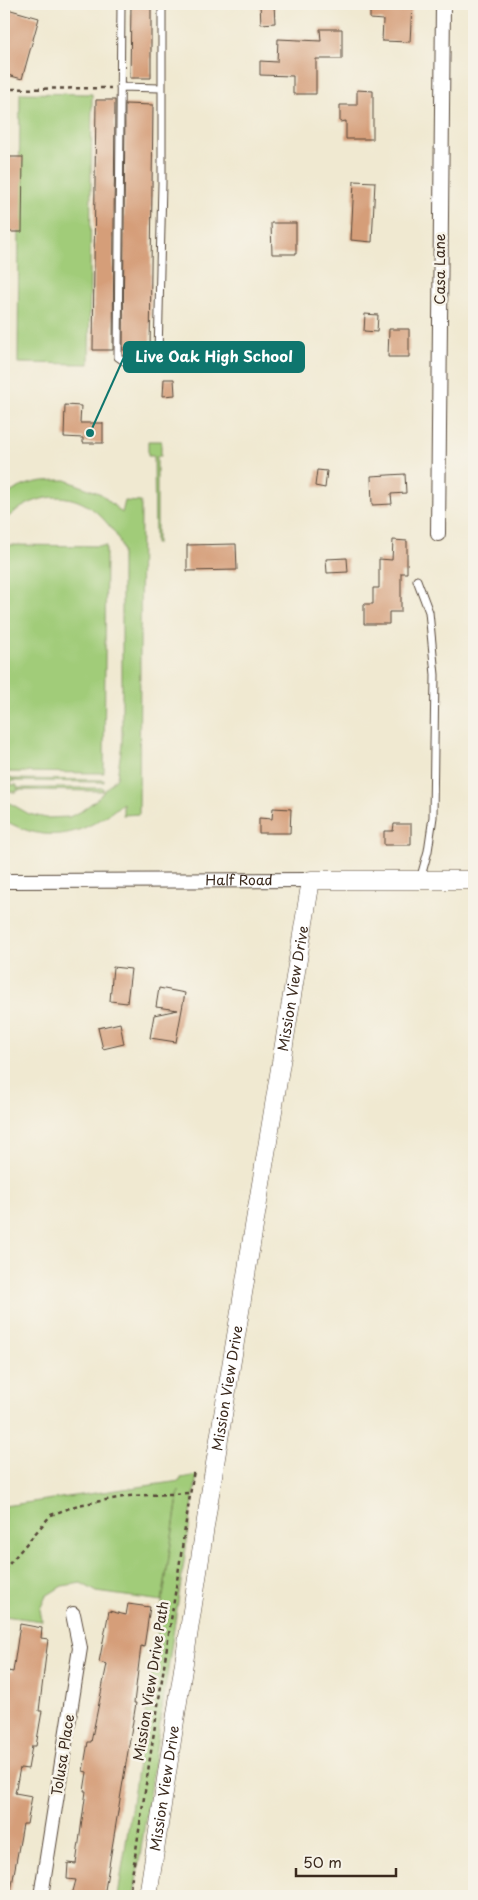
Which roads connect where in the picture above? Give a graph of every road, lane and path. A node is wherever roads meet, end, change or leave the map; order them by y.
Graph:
1 (121, 4) edge
2 (162, 4) edge
3 (443, 4) edge
4 (120, 87) junction
5 (162, 88) junction
6 (4, 89) edge
7 (438, 534) dead end
8 (417, 580) dead end
9 (311, 880) junction
10 (420, 880) junction
11 (474, 880) edge
12 (4, 881) edge
13 (194, 1469) dead end
14 (190, 1493) junction
15 (4, 1570) edge
16 (73, 1614) dead end
17 (41, 1896) edge
18 (129, 1896) edge
19 (148, 1896) edge

1 - 4 lane
2 - 5 lane
3 - 7 street, Casa Lane
4 - 5 lane
4 - 5 lane
4 - 6 path
8 - 10 lane
9 - 10 street, Half Road
9 - 12 street, Half Road
9 - 19 street, Mission View Drive
10 - 11 street, Half Road
13 - 14 path, Mission View Drive Path
14 - 15 path
14 - 18 path, Mission View Drive Path
16 - 17 street, Tolusa Place

